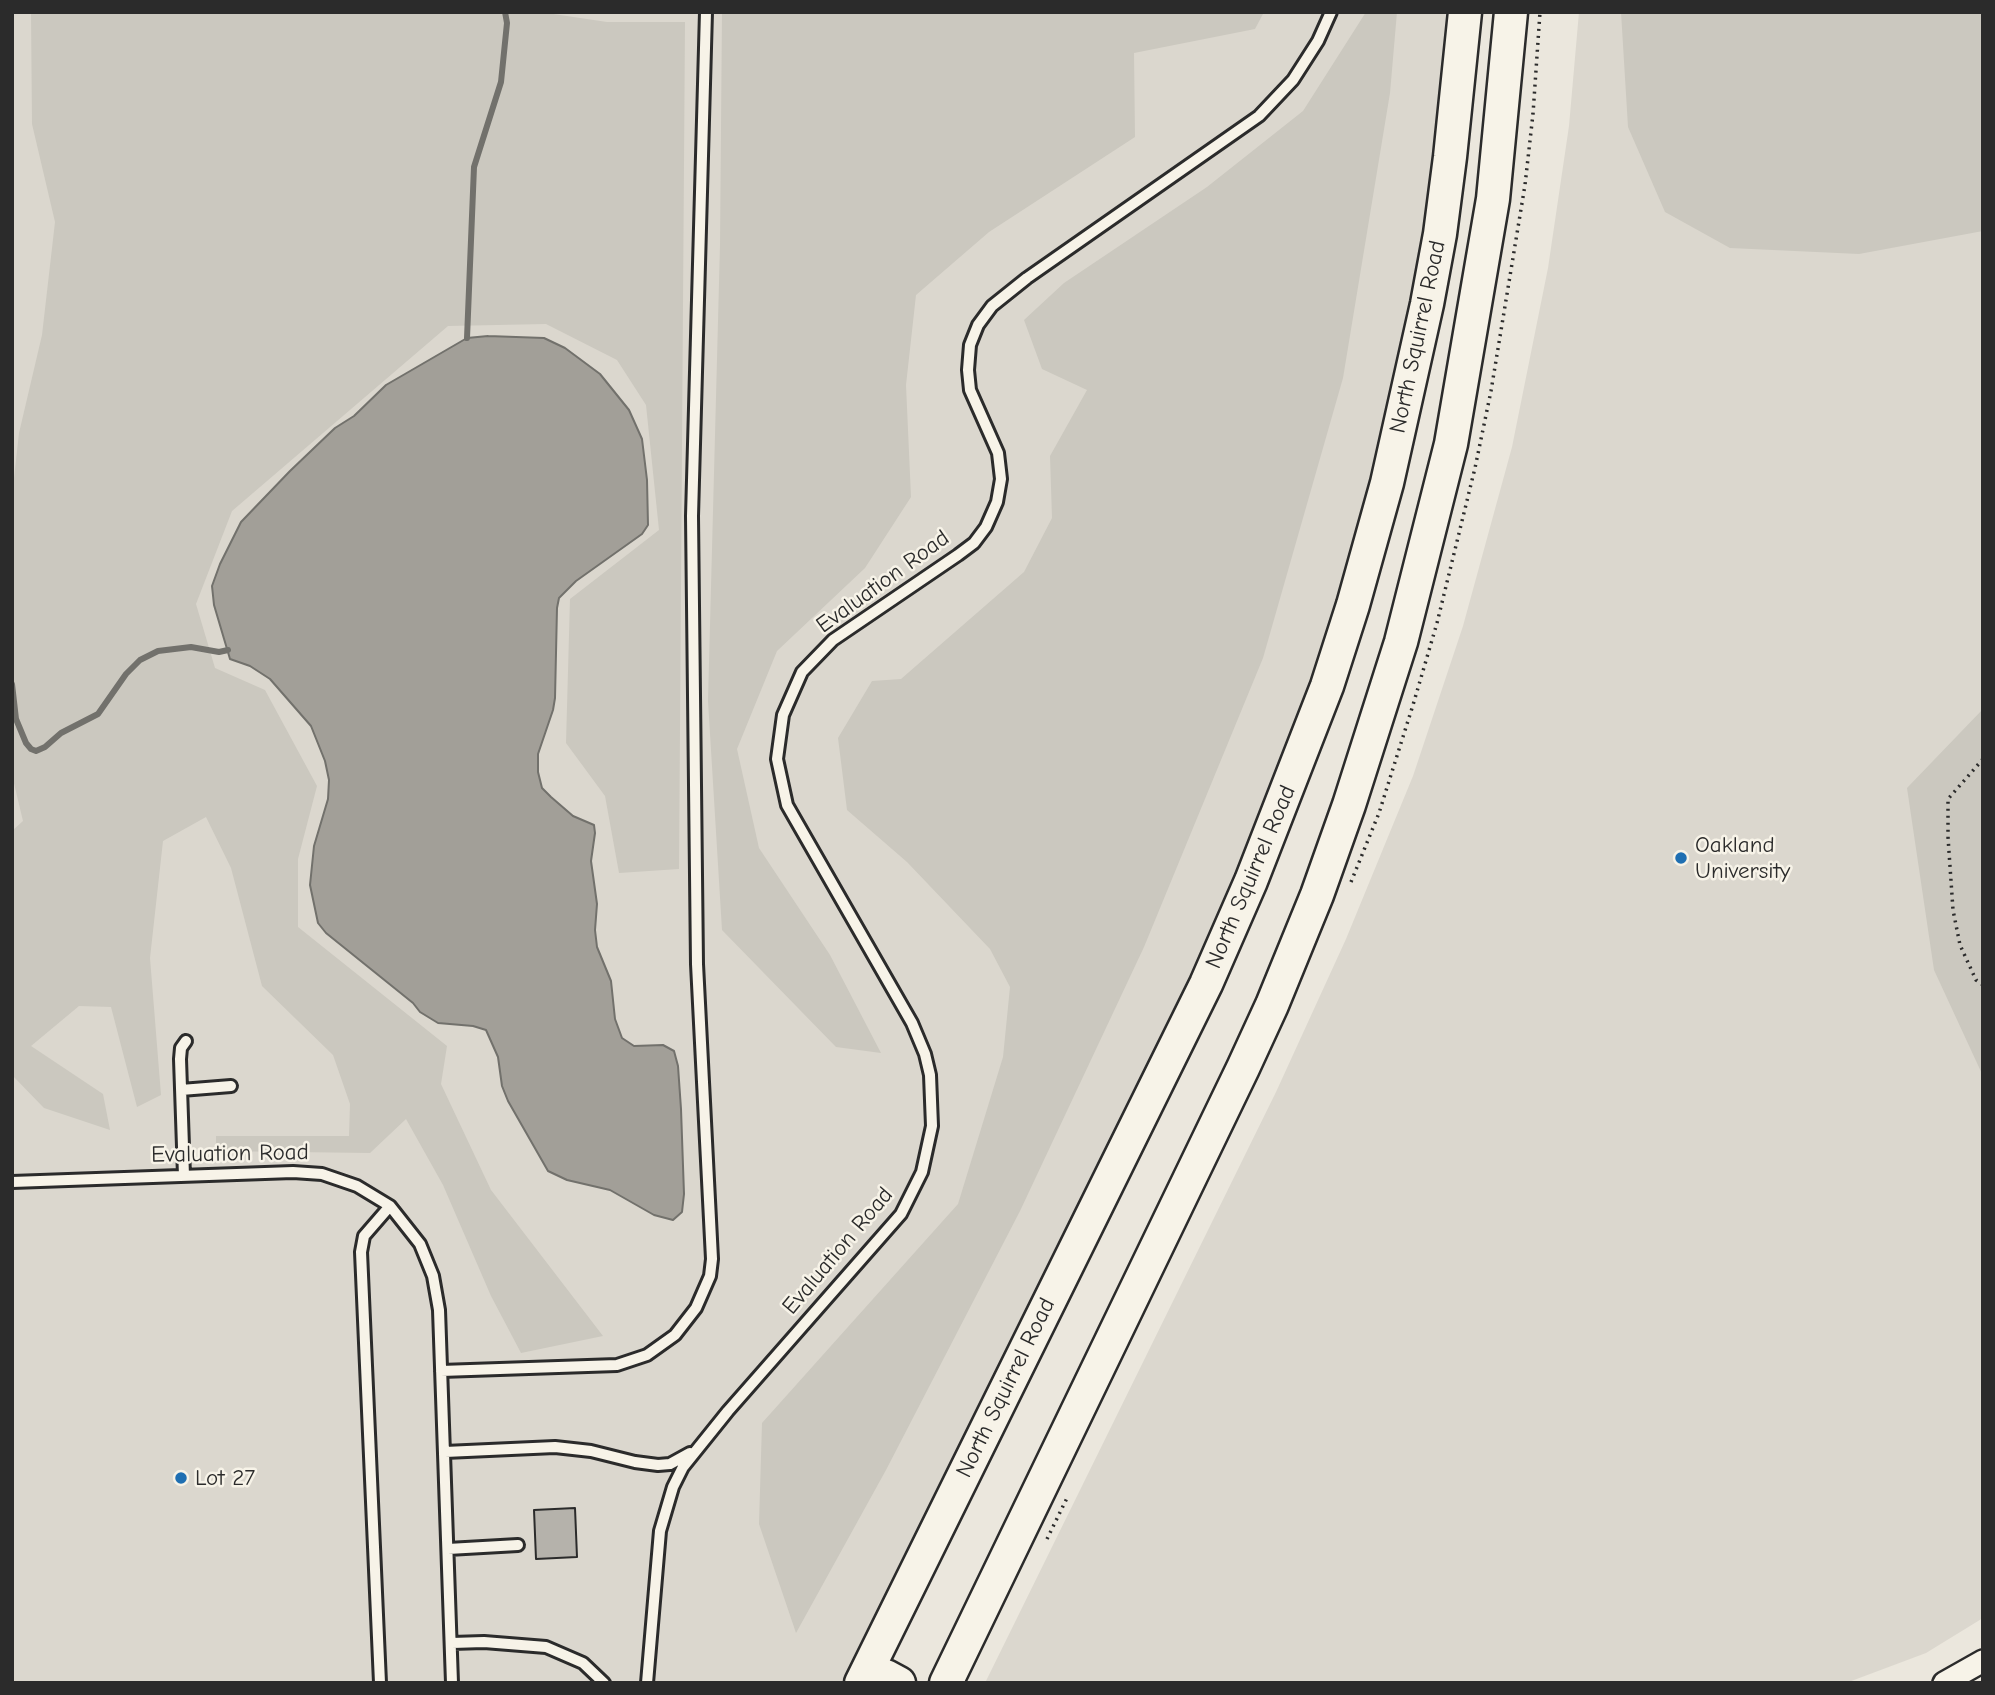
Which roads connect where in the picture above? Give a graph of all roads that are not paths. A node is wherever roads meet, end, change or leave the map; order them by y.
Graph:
1 (706, 12) edge
2 (1331, 12) edge
3 (1465, 12) edge
4 (1511, 12) edge
5 (186, 1041) dead end
6 (231, 1086) dead end
7 (181, 1090) junction
8 (184, 1176) junction
9 (12, 1182) edge
10 (390, 1206) junction
11 (441, 1371) junction
12 (697, 1447) junction
13 (445, 1452) junction
14 (518, 1545) dead end
15 (449, 1549) junction
16 (452, 1643) junction
17 (1983, 1661) edge
18 (863, 1678) edge
19 (380, 1683) edge
20 (452, 1683) edge
21 (604, 1683) edge
22 (647, 1683) edge
23 (899, 1683) edge
24 (946, 1683) edge
25 (1944, 1683) edge

1 - 11 lane
2 - 12 lane, Evaluation Road
3 - 18 main road, North Squirrel Road
4 - 24 main road, North Squirrel Road
5 - 7 lane
6 - 7 lane
7 - 8 lane
8 - 9 lane, Evaluation Road
8 - 10 lane, Evaluation Road
10 - 11 lane, Evaluation Road
10 - 19 lane
11 - 13 lane, Evaluation Road
12 - 13 lane, Evaluation Road
12 - 22 lane, Evaluation Road
13 - 15 lane, Evaluation Road
14 - 15 lane
15 - 16 lane, Evaluation Road
16 - 20 lane, Evaluation Road
16 - 21 lane
17 - 25 street
18 - 23 main road

